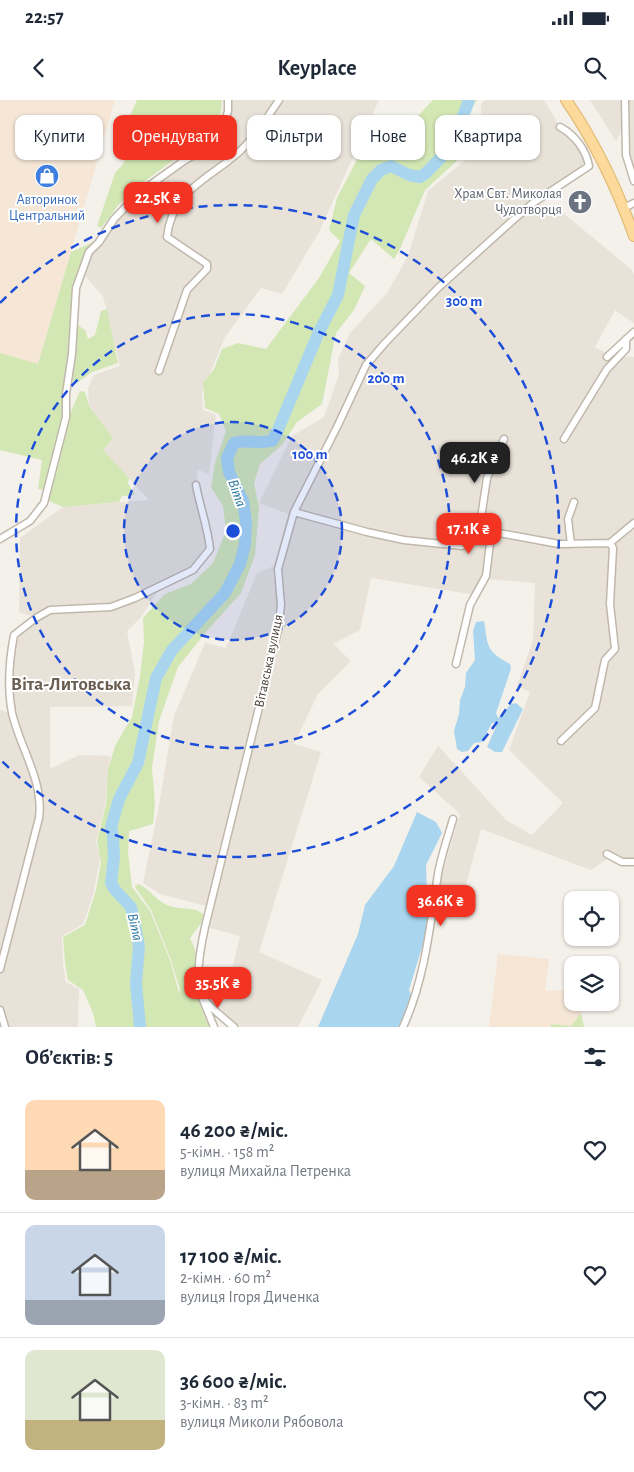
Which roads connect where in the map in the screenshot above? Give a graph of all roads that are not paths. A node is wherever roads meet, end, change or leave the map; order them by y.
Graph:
1 (228, 100) edge
2 (280, 100) edge
3 (566, 100) edge
4 (625, 100) edge
5 (634, 112) edge
6 (625, 115) junction
7 (560, 127) dead end
8 (634, 181) edge
9 (634, 203) edge
10 (624, 208) junction
11 (634, 236) edge
12 (634, 332) edge
13 (626, 339) junction
14 (607, 357) dead end
15 (159, 371) dead end
16 (504, 439) dead end
17 (564, 439) dead end
18 (196, 485) dead end
19 (574, 502) dead end
20 (294, 512) junction
21 (634, 523) edge
22 (491, 535) junction
23 (478, 538) junction
24 (0, 539) edge
25 (610, 543) junction
26 (571, 544) junction
27 (456, 664) dead end
28 (561, 741) dead end
29 (453, 819) dead end
30 (607, 854) dead end
31 (634, 862) edge
32 (0, 969) edge
33 (202, 998) junction
34 (0, 1010) edge
35 (5, 1027) edge
36 (214, 1027) edge
37 (234, 1027) edge
38 (403, 1027) edge

1 - 24 street
2 - 15 street
3 - 10 main road
4 - 6 street
5 - 6 street
6 - 8 street
7 - 20 street, Вітавська вулиця
9 - 10 street
10 - 11 main road
12 - 13 street
13 - 14 street
13 - 17 street
16 - 23 street
18 - 32 street
19 - 26 street
20 - 23 street
20 - 33 street, Вітавська вулиця
21 - 25 street
22 - 23 street
22 - 26 street
22 - 27 street
25 - 26 street
25 - 28 street
29 - 38 street
30 - 31 street
33 - 36 street, Вітавська вулиця
33 - 37 street
34 - 35 street

